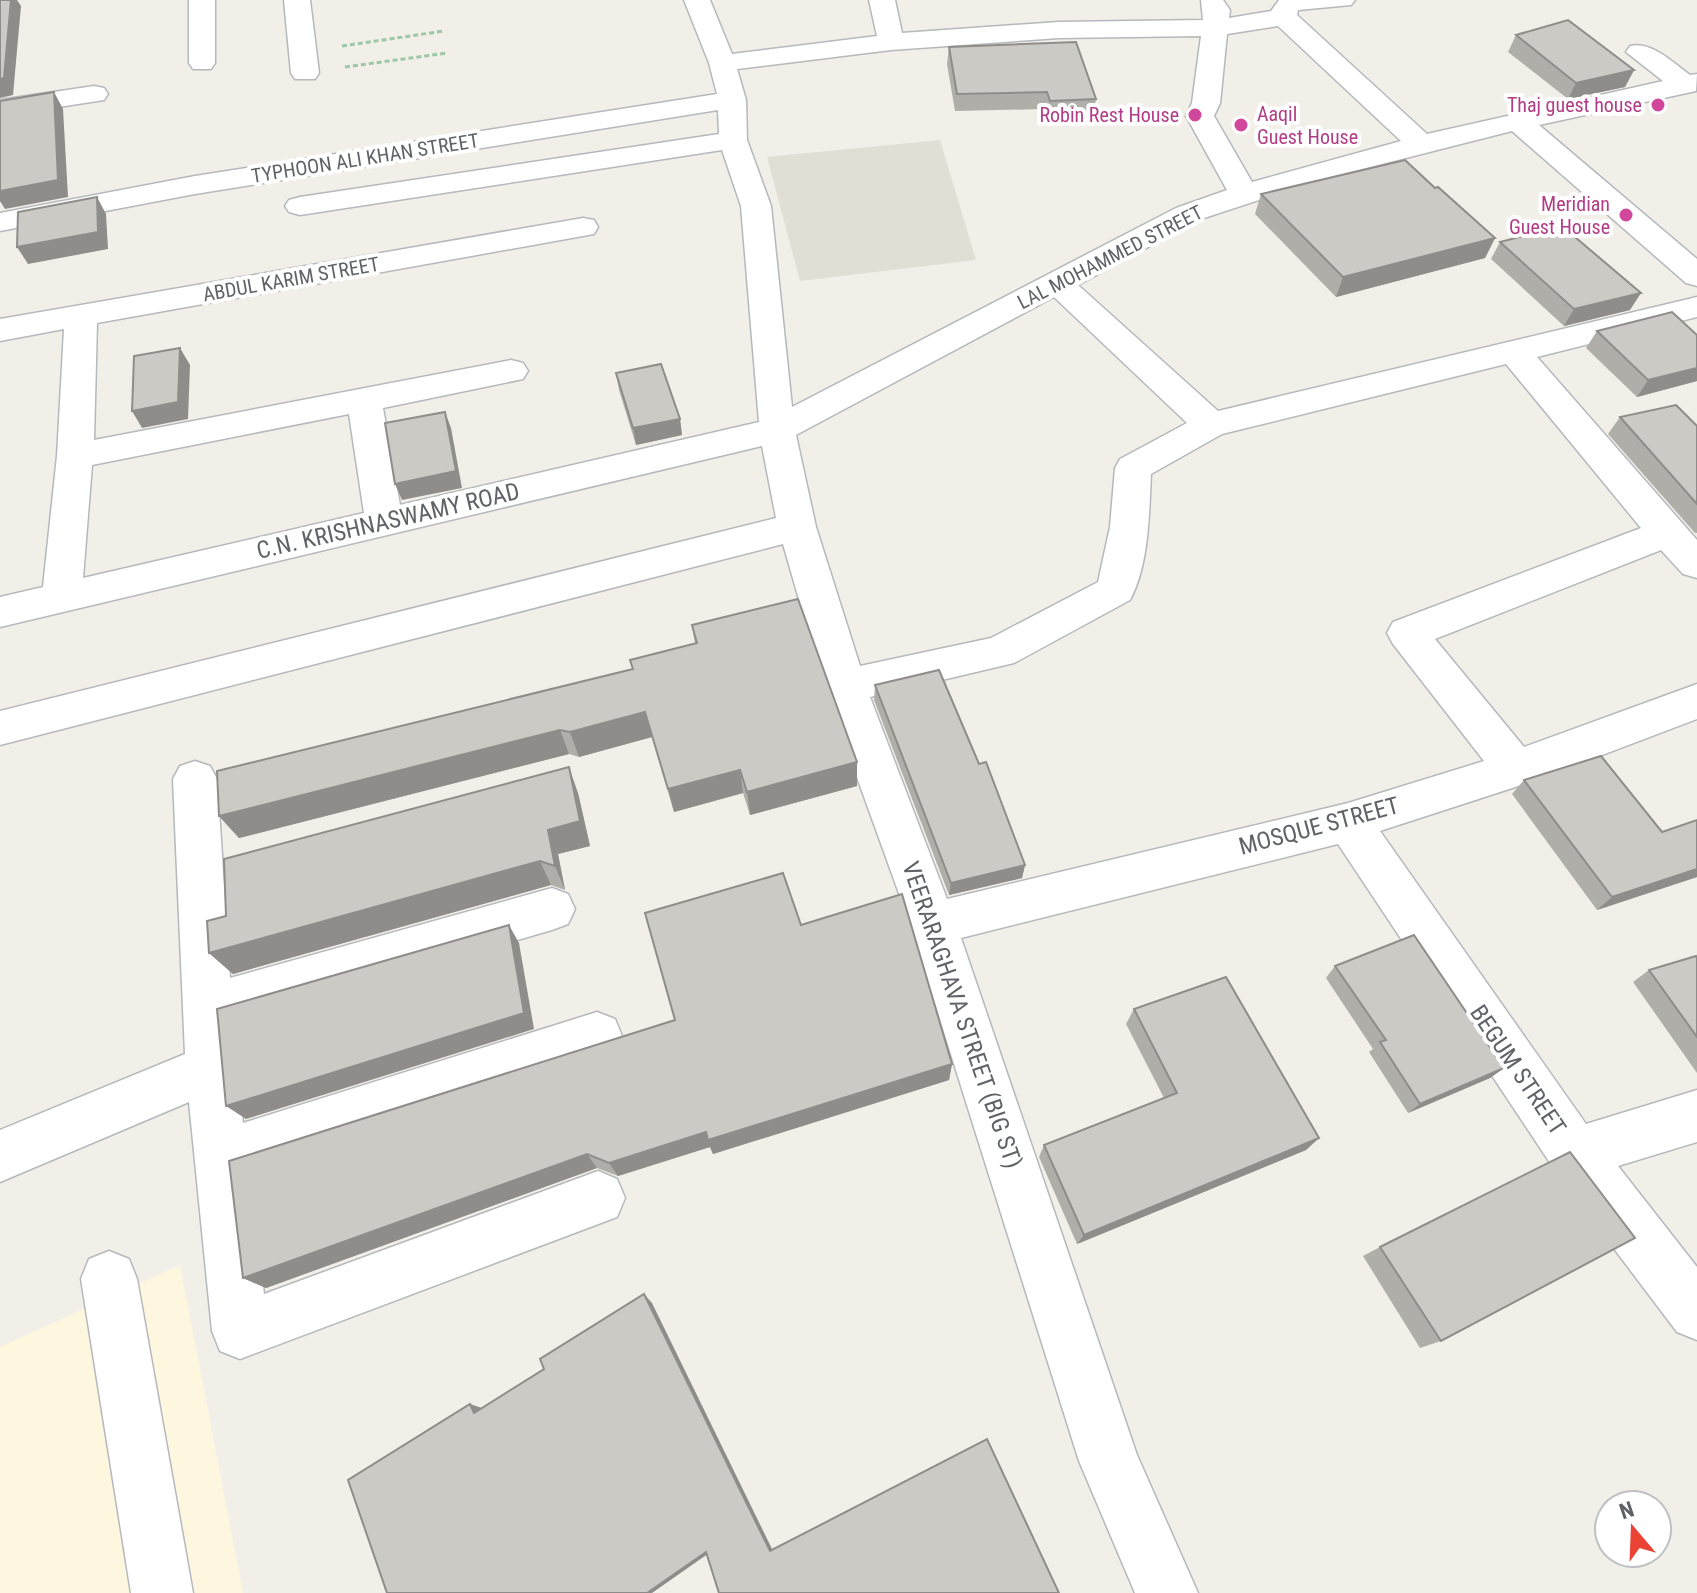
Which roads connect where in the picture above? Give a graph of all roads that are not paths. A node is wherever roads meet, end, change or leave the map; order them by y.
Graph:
1 (202, 0) edge
2 (297, 0) edge
3 (697, 0) edge
4 (882, 0) edge
5 (1210, 0) edge
6 (1342, 0) edge
7 (1284, 17) junction
8 (1213, 28) junction
9 (891, 42) junction
10 (1639, 52) dead end
11 (304, 62) road end
12 (202, 63) dead end
13 (722, 63) junction
14 (1691, 83) edge
15 (94, 94) dead end
16 (732, 100) junction
17 (0, 108) edge
18 (1519, 122) junction
19 (733, 140) junction
20 (1420, 143) junction
21 (1244, 193) junction
22 (300, 206) dead end
23 (0, 222) edge
24 (583, 227) dead end
25 (1697, 276) edge
26 (1058, 284) junction
27 (1697, 307) edge
28 (81, 316) junction
29 (0, 330) edge
30 (1515, 353) junction
31 (511, 371) dead end
32 (364, 400) junction
33 (1211, 425) junction
34 (777, 430) junction
35 (75, 456) junction
36 (384, 522) junction
37 (797, 527) junction
38 (1667, 533) junction
39 (1697, 564) edge
40 (61, 599) junction
41 (0, 612) edge
42 (845, 686) junction
43 (1697, 701) edge
44 (0, 728) edge
45 (1516, 769) junction
46 (195, 779) dead end
47 (1348, 822) junction
48 (552, 909) edge
49 (933, 924) junction
50 (207, 1007) junction
51 (597, 1036) dead end
52 (211, 1068) junction
53 (1697, 1116) edge
54 (1575, 1153) junction
55 (0, 1156) edge
56 (221, 1156) junction
57 (598, 1198) edge
58 (109, 1279) dead end
59 (1697, 1312) edge
60 (162, 1593) edge
61 (1167, 1593) edge

1 - 12 street
2 - 11 street
3 - 13 street, VEERARAGHAVA STREET (BIG ST)
4 - 9 street
5 - 8 street
6 - 7 street
7 - 8 street
7 - 20 street
8 - 9 street
8 - 21 street
9 - 13 street
10 - 14 street
13 - 16 street, VEERARAGHAVA STREET (BIG ST)
14 - 18 street, LAL MOHAMMED STREET
15 - 17 street
16 - 19 street, VEERARAGHAVA STREET (BIG ST)
16 - 23 street, TYPHOON ALI KHAN STREET
18 - 20 street, LAL MOHAMMED STREET
18 - 25 street
19 - 22 street
19 - 34 street, VEERARAGHAVA STREET (BIG ST)
20 - 21 street, LAL MOHAMMED STREET
21 - 26 street, LAL MOHAMMED STREET
24 - 28 street, ABDUL KARIM STREET
26 - 33 street
26 - 34 street, LAL MOHAMMED STREET
27 - 30 street
28 - 29 street, ABDUL KARIM STREET
28 - 35 street
30 - 33 street
30 - 38 street
31 - 32 street
32 - 35 street
32 - 36 street
33 - 42 street
34 - 36 street, C.N. KRISHNASWAMY ROAD
34 - 37 street, VEERARAGHAVA STREET (BIG ST)
35 - 40 street
36 - 40 street, C.N. KRISHNASWAMY ROAD
37 - 42 street, VEERARAGHAVA STREET (BIG ST)
37 - 44 street
38 - 39 street
38 - 45 street
40 - 41 street, C.N. KRISHNASWAMY ROAD
42 - 49 street, VEERARAGHAVA STREET (BIG ST)
43 - 45 street, MOSQUE STREET
45 - 47 street, MOSQUE STREET
46 - 50 street
47 - 49 street, MOSQUE STREET
47 - 54 street, BEGUM STREET
48 - 50 street
49 - 61 street, VEERARAGHAVA STREET (BIG ST)
50 - 52 street
51 - 56 street
52 - 55 street
52 - 56 street
53 - 54 street
54 - 59 street, BEGUM STREET
56 - 57 street
58 - 60 street

